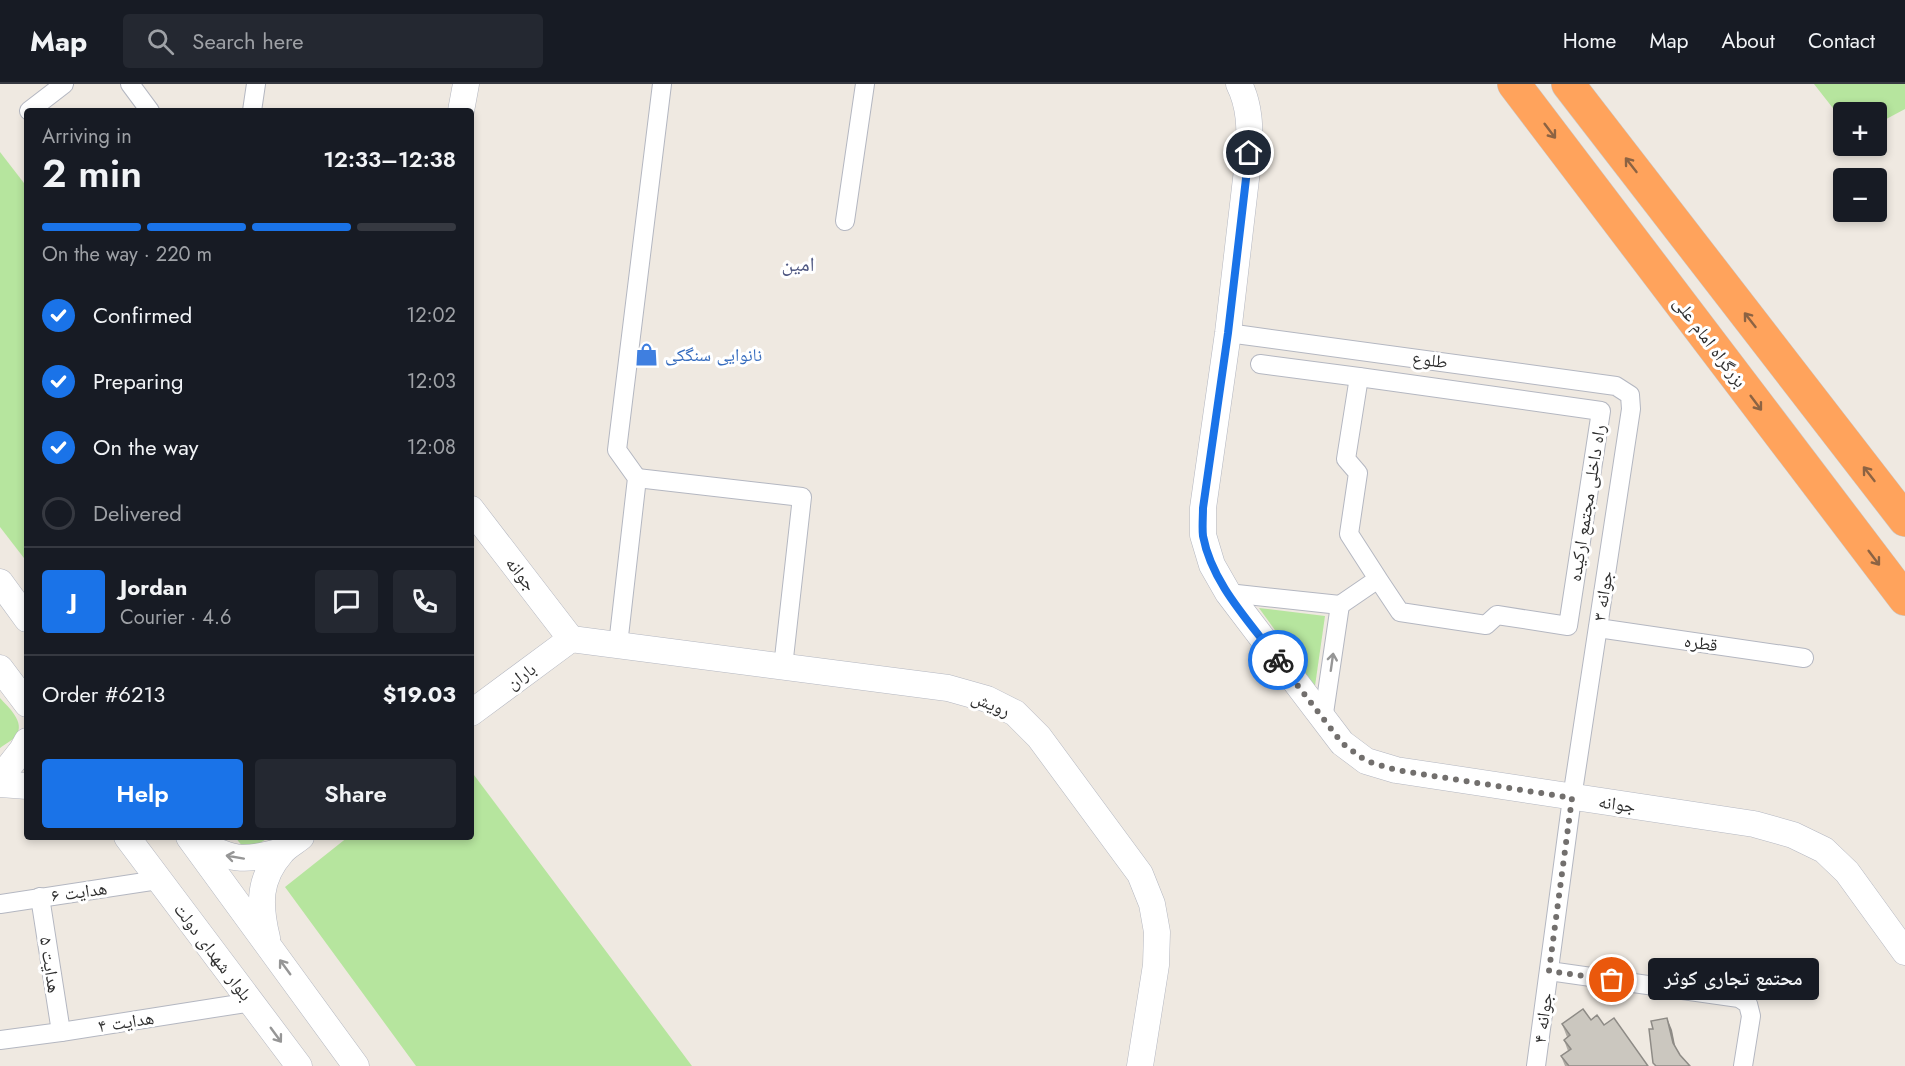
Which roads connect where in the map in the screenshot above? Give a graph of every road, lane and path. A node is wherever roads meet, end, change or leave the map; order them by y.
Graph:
1 (64, 84) edge
2 (130, 84) edge
3 (256, 84) edge
4 (466, 84) edge
5 (662, 84) edge
6 (865, 84) edge
7 (1239, 84) edge
8 (1514, 84) edge
9 (1568, 84) edge
10 (33, 108) edge
11 (143, 108) edge
12 (252, 108) edge
13 (462, 108) edge
14 (845, 221) dead end
15 (1228, 333) junction
16 (1260, 364) dead end
17 (1359, 377) junction
18 (1630, 395) joint
19 (637, 478) junction
20 (474, 513) edge
21 (1905, 520) edge
22 (1378, 579) junction
23 (0, 582) edge
24 (1228, 592) junction
25 (1905, 599) edge
26 (1340, 605) junction
27 (24, 615) edge
28 (1598, 628) junction
29 (571, 639) junction
30 (618, 645) junction
31 (1804, 658) dead end
32 (783, 667) junction
33 (0, 668) edge
34 (24, 700) edge
35 (474, 711) edge
36 (1323, 720) junction
37 (24, 746) edge
38 (0, 778) edge
39 (0, 784) edge
40 (24, 786) edge
41 (1572, 798) junction
42 (130, 840) edge
43 (192, 840) edge
44 (195, 840) edge
45 (292, 844) edge
46 (158, 880) junction
47 (40, 897) junction
48 (0, 904) edge
49 (268, 944) junction
50 (1905, 952) edge
51 (1549, 971) junction
52 (252, 1002) junction
53 (61, 1032) junction
54 (0, 1040) edge
55 (299, 1066) edge
56 (356, 1066) edge
57 (1140, 1066) edge
58 (1536, 1066) edge
59 (1743, 1066) edge

1 - 10 street
2 - 11 street
3 - 12 street
4 - 13 street
5 - 19 street
6 - 14 street
7 - 15 street, جوانه
8 -> 25 highway, بزرگراه امام علی
21 -> 9 highway
15 - 18 street, طلوع
15 - 24 street, جوانه
16 - 17 street, راه داخلی مجتمع ارکیده
17 - 22 street, راه داخلی مجتمع ارکیده
17 - 22 street, راه داخلی مجتمع ارکیده
18 - 28 street, جوانه ۳
19 - 30 street
19 - 32 street
20 - 29 street, جوانه
22 - 26 street
23 - 27 street
24 - 26 street
24 - 36 street, جوانه
36 -> 26 street
28 - 31 street, قطره
28 - 41 street, جوانه ۳
29 - 30 street, رویش
29 - 35 street, باران
30 - 32 street, رویش
32 - 57 street, رویش
33 - 34 street
36 - 41 street, جوانه
37 - 38 street
39 - 40 street
41 - 50 street, جوانه
41 - 51 street, جوانه ۴
42 - 46 street, بلوار شهدای دولت
43 - 49 street
45 -> 44 street
45 - 49 street
46 - 47 street, هدایت ۶
46 - 52 street, بلوار شهدای دولت
47 - 48 street, هدایت ۶
47 - 53 street, هدایت ۵
56 -> 49 street
51 - 58 street, جوانه ۴
51 - 59 street, جوانه ۴
52 - 53 street, هدایت ۴
52 -> 55 street, بلوار شهدای دولت
53 - 54 street, هدایت ۴

